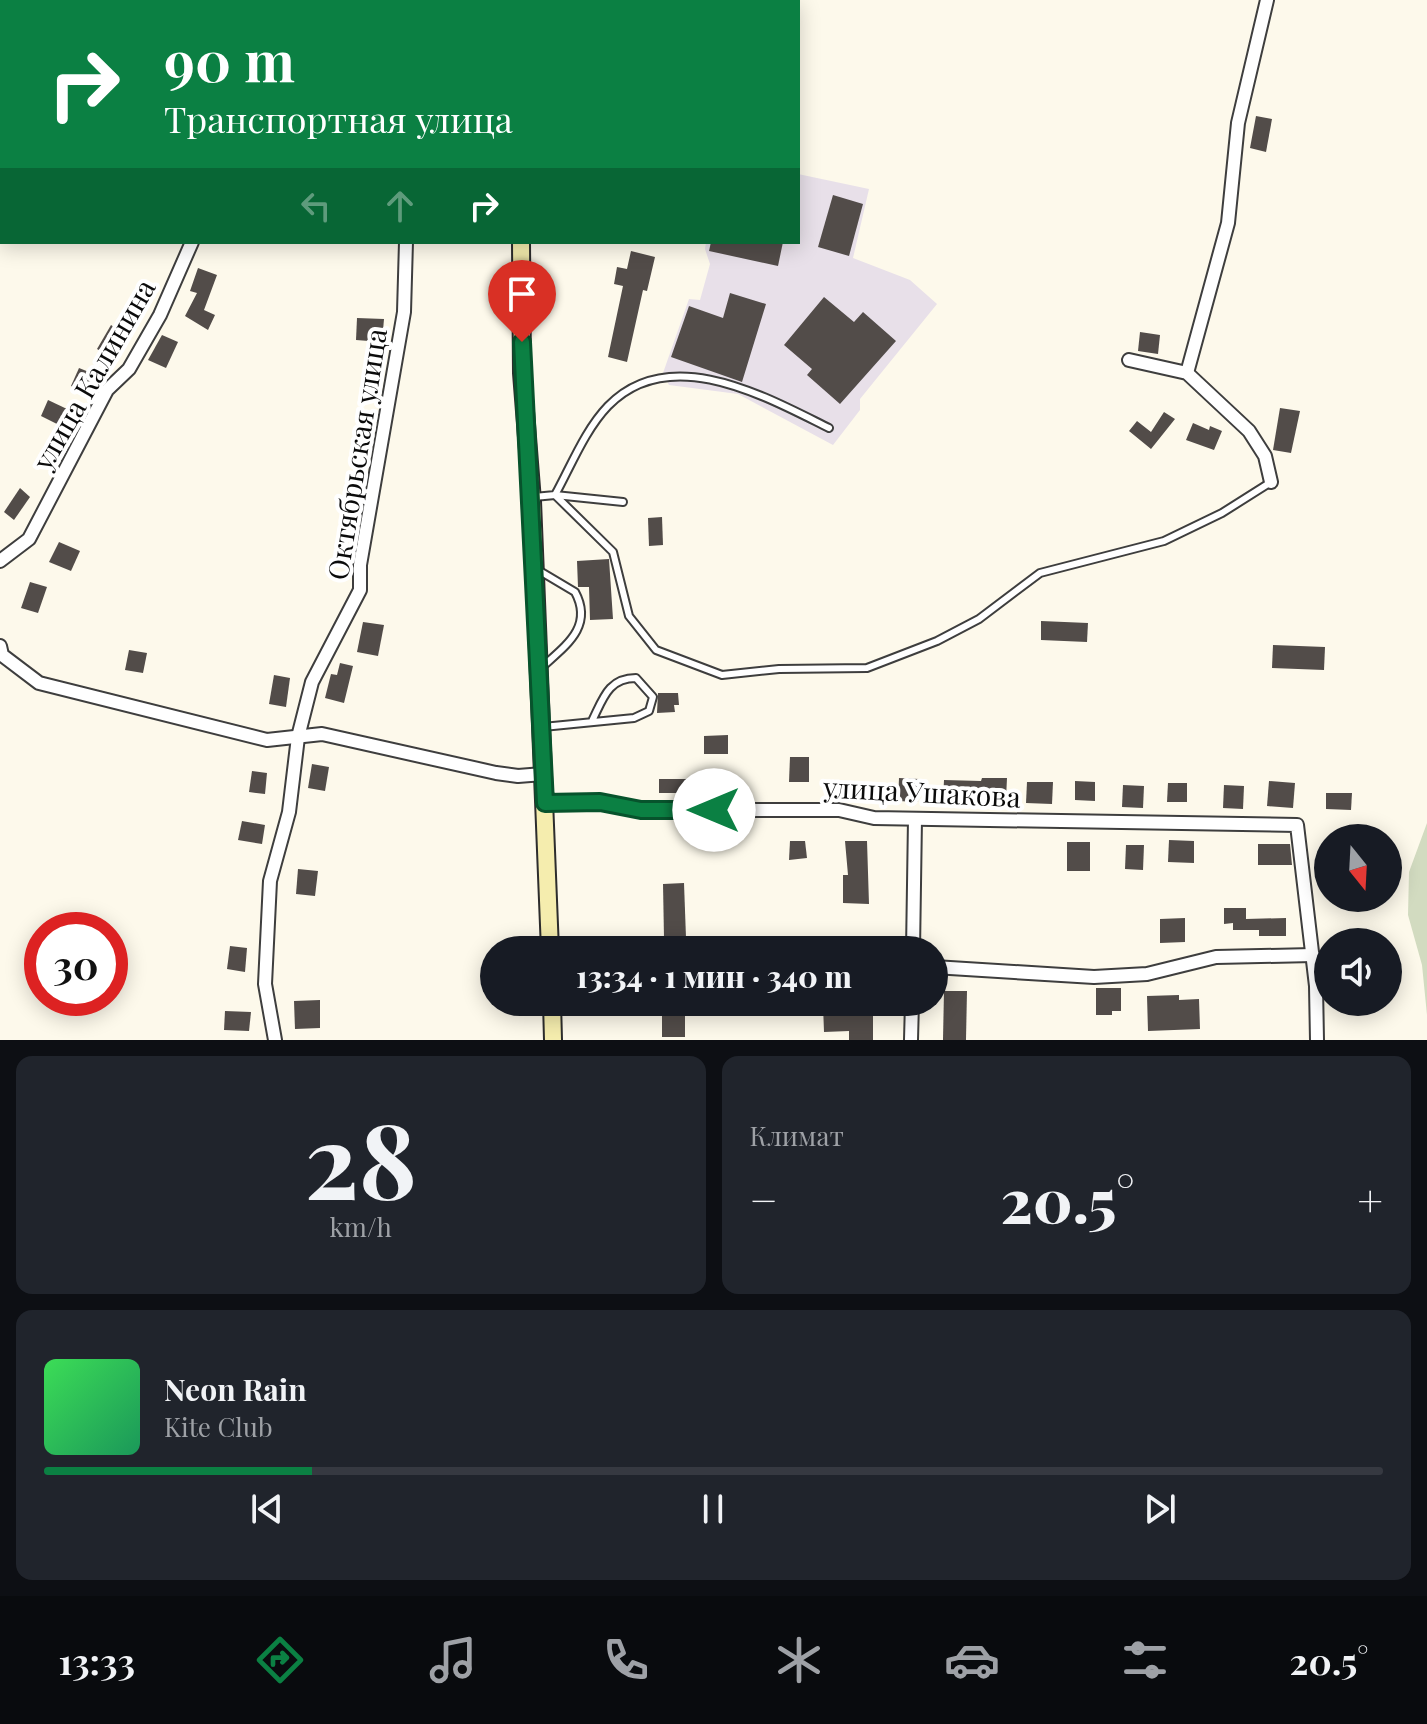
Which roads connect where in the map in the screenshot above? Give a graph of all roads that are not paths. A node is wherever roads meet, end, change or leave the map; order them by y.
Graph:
1 (1267, 0) edge
2 (191, 244) edge
3 (406, 244) edge
4 (521, 244) edge
5 (1129, 360) dead end
6 (1187, 373) junction
7 (829, 428) dead end
8 (1271, 482) joint
9 (555, 495) junction
10 (531, 497) junction
11 (623, 502) dead end
12 (0, 561) edge
13 (535, 568) junction
14 (1, 652) edge
15 (539, 670) junction
16 (592, 721) junction
17 (541, 727) junction
18 (298, 737) junction
19 (543, 774) junction
20 (545, 803) junction
21 (915, 819) junction
22 (550, 936) edge
23 (913, 936) edge
24 (1313, 955) junction
25 (948, 968) edge
26 (552, 1016) edge
27 (912, 1016) edge
28 (275, 1040) edge
29 (553, 1040) edge
30 (911, 1040) edge
31 (1317, 1040) edge

1 - 6 street
2 - 12 street, улица Калинина
3 - 18 street, Октябрьская улица
4 - 10 main road
5 - 6 street
6 - 8 street
7 - 9 lane
8 - 9 lane
9 - 10 lane
9 - 11 lane
10 - 13 main road
13 - 15 main road
13 - 15 lane
14 - 18 street
15 - 17 main road
16 - 16 lane
16 - 17 lane
17 - 19 main road
18 - 19 street
18 - 28 street, Октябрьская улица
19 - 20 main road
20 - 21 street, улица Ушакова
20 - 22 main road
21 - 23 street
21 - 24 street, улица Ушакова
24 - 25 street
24 - 31 street
26 - 29 main road
27 - 30 street

